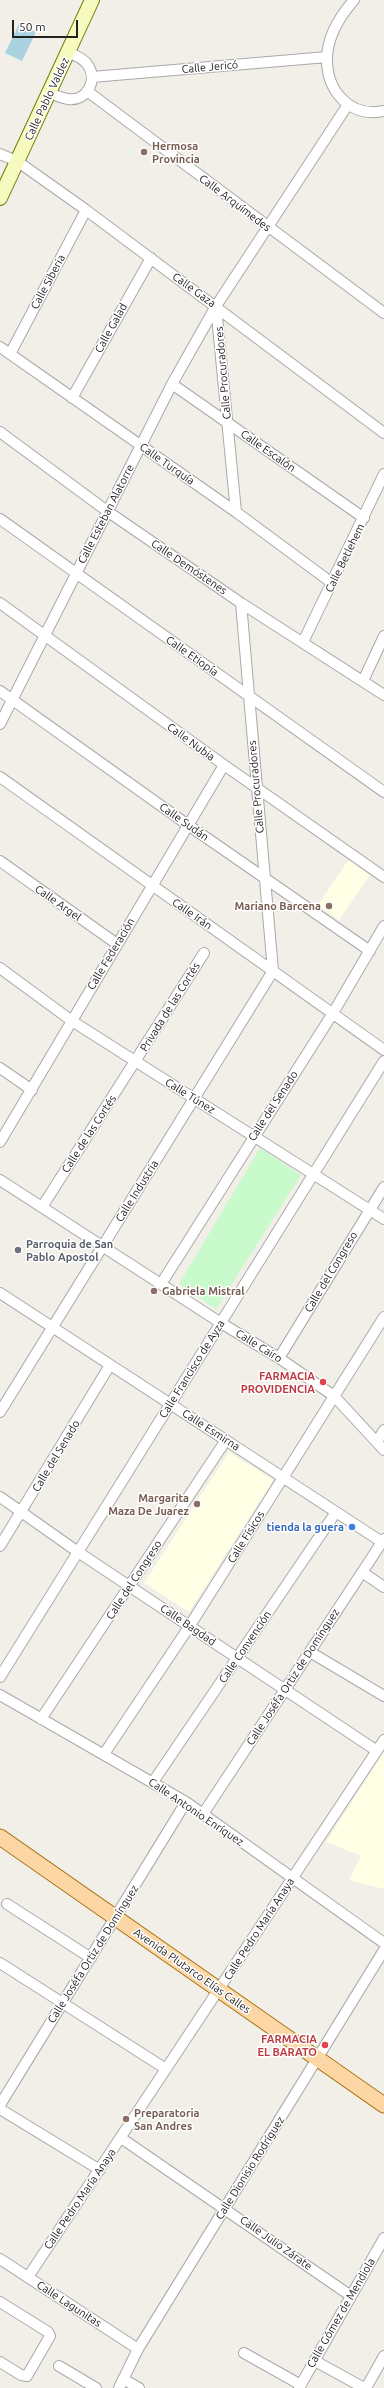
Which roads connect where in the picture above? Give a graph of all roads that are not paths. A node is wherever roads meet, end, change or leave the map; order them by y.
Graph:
1 (92, 0) edge
2 (350, 1) edge
3 (69, 52) junction
4 (327, 57) junction
5 (92, 77) junction
6 (87, 91) junction
7 (49, 93) junction
8 (347, 106) junction
9 (384, 111) edge
10 (0, 154) edge
11 (17, 160) junction
12 (0, 198) edge
13 (86, 210) junction
14 (268, 228) junction
15 (151, 258) junction
16 (216, 306) junction
17 (384, 313) edge
18 (0, 348) edge
19 (10, 354) junction
20 (172, 384) junction
21 (72, 398) junction
22 (228, 423) junction
23 (0, 432) edge
24 (384, 434) edge
25 (141, 445) junction
26 (384, 474) edge
27 (106, 511) junction
28 (236, 512) junction
29 (364, 518) junction
30 (0, 519) edge
31 (76, 574) junction
32 (332, 583) junction
33 (0, 603) edge
34 (241, 603) junction
35 (45, 634) junction
36 (384, 636) edge
37 (304, 642) junction
38 (363, 681) junction
39 (0, 691) edge
40 (384, 695) edge
41 (249, 696) junction
42 (12, 699) junction
43 (0, 724) edge
44 (224, 765) junction
45 (0, 777) edge
46 (256, 787) junction
47 (384, 792) edge
48 (188, 825) junction
49 (0, 862) edge
50 (384, 877) edge
51 (265, 878) junction
52 (152, 885) junction
53 (384, 926) edge
54 (117, 944) junction
55 (370, 951) junction
56 (204, 953) dead end
57 (0, 968) edge
58 (274, 971) junction
59 (333, 1013) junction
60 (72, 1021) junction
61 (384, 1050) edge
62 (135, 1061) junction
63 (384, 1061) edge
64 (0, 1068) edge
65 (32, 1090) junction
66 (194, 1098) junction
67 (254, 1136) junction
68 (0, 1142) edge
69 (314, 1174) junction
70 (0, 1180) edge
71 (384, 1187) edge
72 (42, 1207) junction
73 (370, 1210) junction
74 (384, 1219) edge
75 (102, 1247) junction
76 (161, 1284) junction
77 (0, 1293) edge
78 (384, 1317) edge
79 (221, 1323) junction
80 (53, 1327) junction
81 (279, 1358) junction
82 (110, 1364) junction
83 (334, 1396) junction
84 (170, 1404) junction
85 (0, 1412) edge
86 (384, 1430) edge
87 (226, 1440) junction
88 (377, 1442) junction
89 (384, 1450) edge
90 (283, 1478) junction
91 (0, 1497) edge
92 (22, 1512) junction
93 (336, 1512) junction
94 (383, 1541) edge
95 (0, 1546) edge
96 (78, 1552) junction
97 (362, 1572) junction
98 (130, 1587) junction
99 (384, 1587) edge
100 (189, 1627) junction
101 (310, 1652) junction
102 (237, 1658) junction
103 (0, 1677) edge
104 (285, 1690) junction
105 (0, 1695) edge
106 (384, 1696) edge
107 (41, 1719) junction
108 (384, 1740) edge
109 (377, 1751) junction
110 (104, 1754) junction
111 (153, 1782) junction
112 (186, 1802) junction
113 (203, 1814) junction
114 (0, 1838) edge
115 (292, 1878) junction
116 (7, 1904) dead end
117 (116, 1918) junction
118 (384, 1943) edge
119 (384, 1950) edge
120 (92, 1958) junction
121 (0, 1963) edge
122 (219, 1989) junction
123 (63, 2003) junction
124 (318, 2059) junction
125 (166, 2068) junction
126 (0, 2105) edge
127 (384, 2105) edge
128 (0, 2109) edge
129 (120, 2138) junction
130 (100, 2170) junction
131 (225, 2208) junction
132 (384, 2238) edge
133 (0, 2259) edge
134 (28, 2277) junction
135 (351, 2296) junction
136 (0, 2302) edge
137 (138, 2349) junction
138 (244, 2353) dead end
139 (384, 2356) edge
140 (314, 2360) junction
141 (0, 2362) edge
142 (59, 2366) dead end
143 (121, 2384) edge
144 (300, 2387) edge
145 (96, 2388) edge
146 (139, 2388) edge
147 (365, 2388) edge

1 - 3 street, Calle Pablo Valdez
2 - 4 street
3 - 5 street
3 - 7 street, Calle Pablo Valdez
4 - 5 street, Calle Jericó
4 - 8 street
5 - 6 street
6 - 7 street
6 - 14 street, Calle Arquímedes
7 - 11 street, Calle Pablo Valdez
8 - 9 street
8 - 14 street, Calle Esteban Alatorre
10 - 11 street, Calle Gaza
11 - 12 street, Calle Pablo Valdez
11 - 13 street, Calle Gaza
13 - 15 street, Calle Gaza
13 - 19 street, Calle Siberia
14 - 16 street, Calle Esteban Alatorre
14 - 17 street, Calle Arquímedes
15 - 16 street, Calle Gaza
15 - 21 street, Calle Galad
16 - 20 street, Calle Esteban Alatorre
16 - 22 street, Calle Procuradores
16 - 24 street, Calle Gaza
18 - 19 street, Calle Turquía
19 - 21 street, Calle Turquía
20 - 22 street, Calle Escalón
20 - 25 street, Calle Esteban Alatorre
21 - 25 street, Calle Turquía
22 - 28 street, Calle Procuradores
22 - 29 street, Calle Escalón
23 - 27 street, Calle Demóstenes
25 - 27 street, Calle Esteban Alatorre
25 - 28 street, Calle Turquía
26 - 29 street, Calle Betlehem
27 - 31 street, Calle Esteban Alatorre
27 - 34 street, Calle Demóstenes
28 - 32 street, Calle Turquía
29 - 32 street, Calle Betlehem
30 - 31 street, Calle Etiopía
31 - 35 street, Calle Esteban Alatorre
31 - 41 street, Calle Etiopía
32 - 37 street, Calle Betlehem
33 - 35 street, Calle Nubia
34 - 37 street, Calle Demóstenes
34 - 41 street, Calle Procuradores
35 - 42 street, Calle Esteban Alatorre
35 - 44 street, Calle Nubia
36 - 38 street
37 - 38 street, Calle Demóstenes
38 - 40 street, Calle Demóstenes
39 - 42 street, Calle Sudán
41 - 46 street, Calle Procuradores
41 - 47 street, Calle Etiopía
42 - 43 street, Calle Esteban Alatorre
42 - 48 street, Calle Sudán
44 - 46 street, Calle Nubia
44 - 48 street, Calle Federación
45 - 52 street, Calle Irán
46 - 50 street, Calle Nubia
46 - 51 street, Calle Procuradores
48 - 51 street, Calle Sudán
48 - 52 street, Calle Federación
49 - 54 street, Calle Argel
51 - 55 street, Calle Sudán
51 - 58 street, Calle Procuradores
52 - 54 street, Calle Federación
52 - 58 street, Calle Irán
53 - 55 street, Calle del Senado
54 - 60 street, Calle Federación
55 - 59 street, Calle del Senado
56 - 62 street, Privada de las Cortés
57 - 60 street, Calle Túnez
58 - 59 street, Calle Irán
58 - 66 street, Calle Industria
59 - 61 street, Calle Irán
59 - 67 street, Calle del Senado
60 - 62 street, Calle Túnez
60 - 65 street, Calle Federación
62 - 66 street, Calle Túnez
62 - 72 street, Calle de las Cortés
63 - 69 street, Calle Francisco de Ayza
64 - 65 street
65 - 68 street, Calle Federación
66 - 67 street, Calle Túnez
66 - 75 street, Calle Industria
67 - 69 street, Calle Túnez
67 - 76 street, Calle del Senado
69 - 73 street, Calle Túnez
69 - 79 street, Calle Francisco de Ayza
70 - 72 street, Calle Cairo
71 - 73 street, Calle del Congreso
72 - 75 street, Calle Cairo
73 - 74 street, Calle Túnez
73 - 81 street, Calle del Congreso
75 - 76 street, Calle Cairo
75 - 80 street, Calle Industria
76 - 79 street, Calle Cairo
77 - 80 street, Calle Esmirna
78 - 83 street, Calle Físicos
79 - 81 street, Calle Cairo
79 - 84 street, Calle Francisco de Ayza
80 - 82 street, Calle Esmirna
80 - 85 street, Calle Industria
81 - 83 street, Calle Cairo
82 - 84 street, Calle Esmirna
82 - 92 street, Calle del Senado
83 - 88 street, Calle Cairo
83 - 90 street, Calle Físicos
84 - 87 street, Calle Esmirna
84 - 96 street, Calle Francisco de Ayza
86 - 88 street
87 - 90 street, Calle Esmirna
87 - 98 street, Calle del Congreso
88 - 89 street, Calle Cairo
90 - 93 street, Calle Esmirna
90 - 100 street, Calle Físicos
91 - 92 street, Calle Bagdad
92 - 95 street, Calle del Senado
92 - 96 street, Calle Bagdad
93 - 94 street, Calle Esmirna
93 - 102 street, Calle Convención
94 - 97 street, Calle Joséfa Ortiz de Domínguez
96 - 98 street, Calle Bagdad
96 - 103 street, Calle Francisco de Ayza
97 - 99 street
97 - 101 street, Calle Joséfa Ortiz de Domínguez
98 - 100 street, Calle Bagdad
98 - 107 street, Calle del Congreso
100 - 102 street, Calle Bagdad
100 - 110 street, Calle Físicos
101 - 104 street, Calle Joséfa Ortiz de Domínguez
101 - 106 street
102 - 104 street, Calle Bagdad
102 - 111 street, Calle Convención
104 - 109 street, Calle Bagdad
104 - 113 street, Calle Joséfa Ortiz de Domínguez
105 - 107 street, Calle Antonio Enríquez
107 - 110 street, Calle Antonio Enríquez
108 - 109 street, Calle Pedro María Anaya
109 - 115 street, Calle Pedro María Anaya
110 - 111 street, Calle Antonio Enríquez
111 - 112 street, Calle Antonio Enríquez
112 - 113 street, Calle Antonio Enríquez
112 - 117 street, Calle Joséfa Ortiz de Domínguez
113 - 115 street, Calle Antonio Enríquez
114 - 117 main road, Avenida Plutarco Elías Calles
115 - 118 street, Calle Antonio Enríquez
115 - 122 street, Calle Pedro María Anaya
116 - 120 street
117 - 120 street, Calle Joséfa Ortiz de Domínguez
117 - 122 main road, Avenida Plutarco Elías Calles
119 - 124 street, Calle Dionisio Rodríguez
120 - 123 street, Calle Joséfa Ortiz de Domínguez
121 - 123 street
122 - 124 main road, Avenida Plutarco Elías Calles
122 - 125 street, Calle Pedro María Anaya
123 - 125 street
123 - 126 street, Calle Joséfa Ortiz de Domínguez
124 - 127 main road, Avenida Plutarco Elías Calles
124 - 131 street, Calle Dionisio Rodríguez
125 - 129 street, Calle Pedro María Anaya
128 - 130 street
129 - 130 street, Calle Pedro María Anaya
129 - 131 street, Calle Julio Zárate
130 - 134 street, Calle Pedro María Anaya
131 - 135 street, Calle Julio Zárate
131 - 137 street, Calle Dionisio Rodríguez
132 - 135 street, Calle Gómez de Mendiola
133 - 134 street, Calle Lagunitas
134 - 137 street, Calle Lagunitas
135 - 140 street, Calle Gómez de Mendiola
136 - 141 street
137 - 143 street, Calle Dionisio Rodríguez
138 - 144 street
139 - 147 street
140 - 144 street, Calle Gómez de Mendiola
140 - 147 street
142 - 145 street
143 - 146 street

